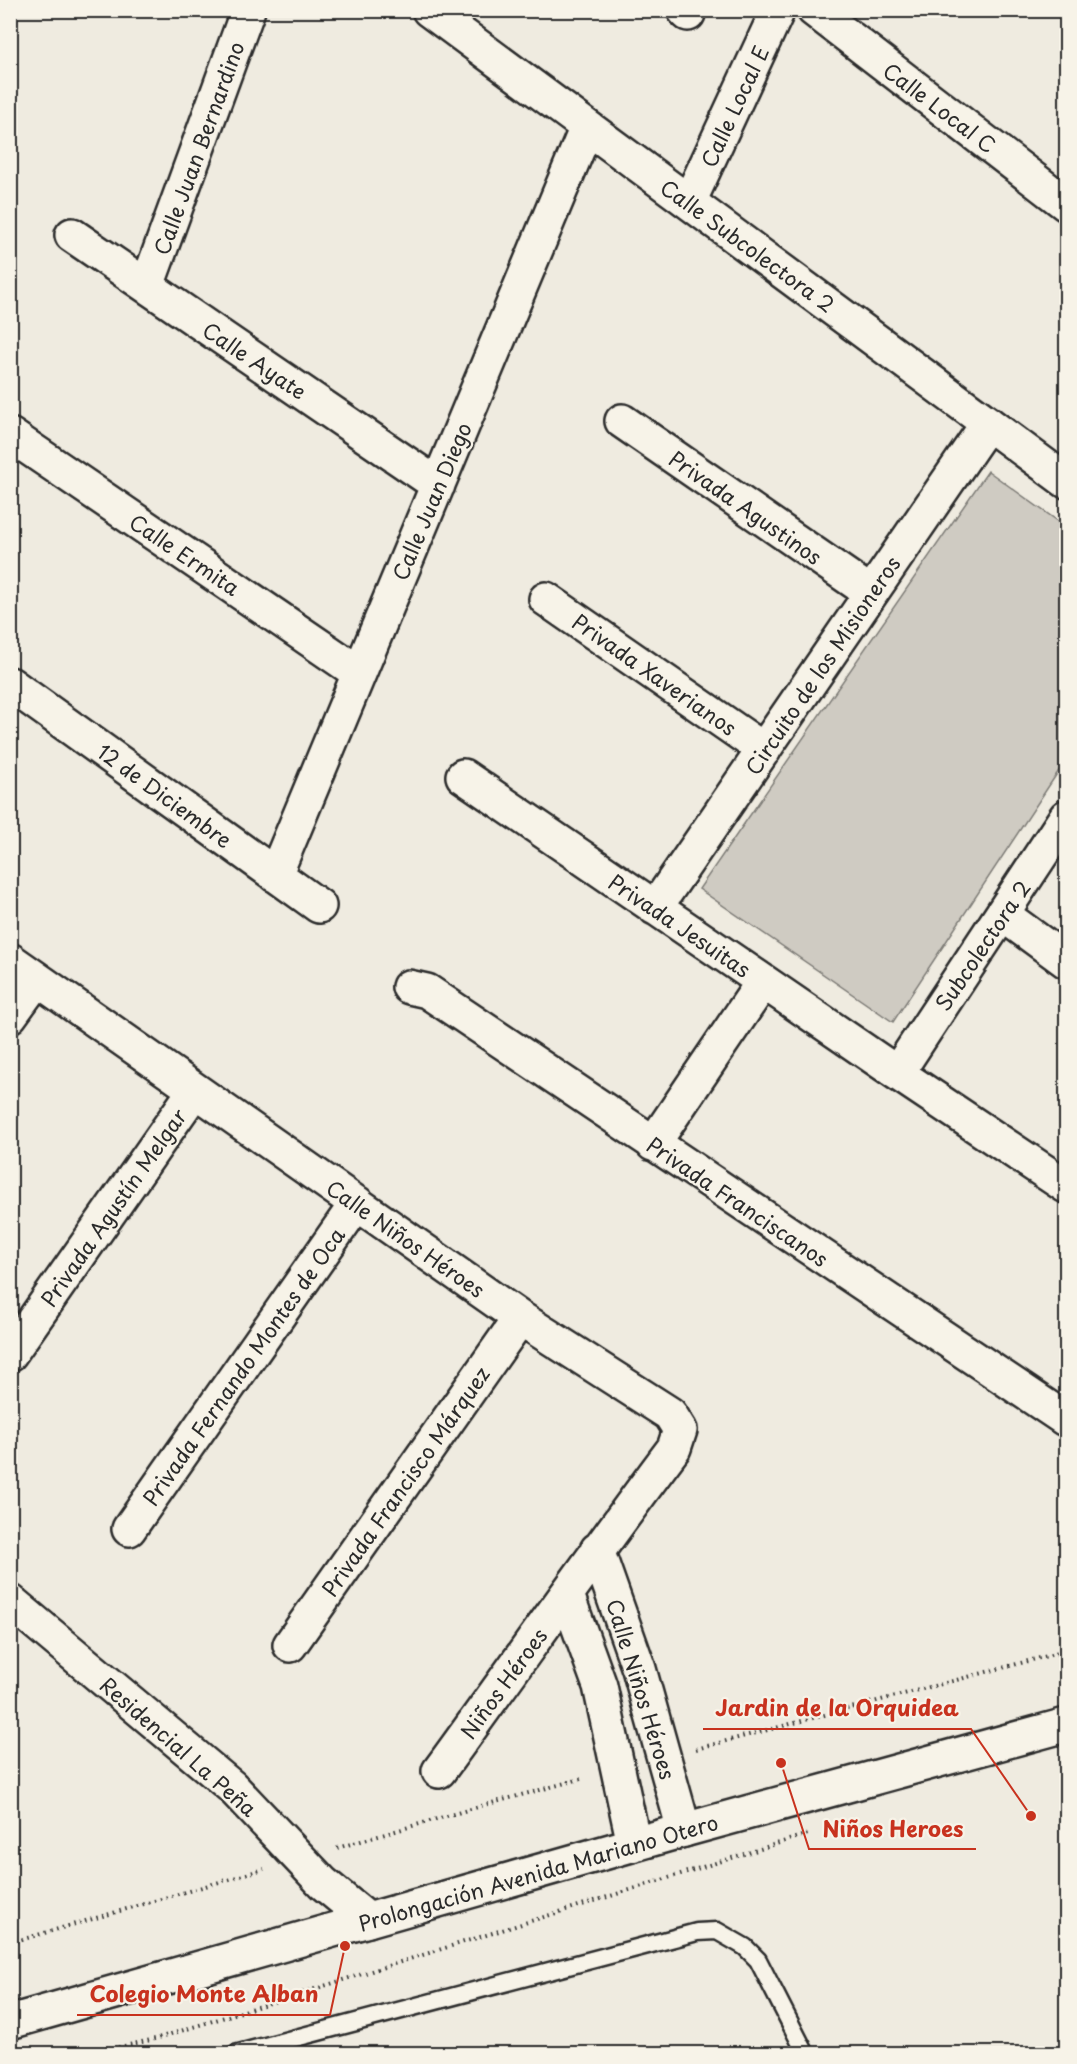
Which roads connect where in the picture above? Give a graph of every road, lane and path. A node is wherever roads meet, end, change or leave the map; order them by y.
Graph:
1 (248, 10) edge
2 (429, 10) edge
3 (778, 10) edge
4 (814, 10) edge
5 (587, 127) junction
6 (689, 202) junction
7 (1066, 204) edge
8 (72, 235) dead end
9 (147, 286) junction
10 (622, 421) dead end
11 (988, 423) junction
12 (10, 435) edge
13 (1066, 481) edge
14 (438, 485) junction
15 (871, 593) junction
16 (546, 599) dead end
17 (359, 674) junction
18 (10, 684) edge
19 (764, 750) junction
20 (463, 776) dead end
21 (1066, 817) edge
22 (275, 875) junction
23 (319, 906) dead end
24 (656, 908) junction
25 (1002, 914) junction
26 (10, 960) edge
27 (1066, 961) edge
28 (37, 979) junction
29 (763, 982) junction
30 (409, 987) dead end
31 (10, 1016) edge
32 (897, 1073) junction
33 (195, 1090) junction
34 (653, 1144) junction
35 (1066, 1186) edge
36 (357, 1203) junction
37 (520, 1317) junction
38 (10, 1354) edge
39 (1065, 1419) dead end
40 (129, 1528) dead end
41 (597, 1550) junction
42 (567, 1595) junction
43 (10, 1601) edge
44 (290, 1645) dead end
45 (1066, 1651) edge
46 (1064, 1730) edge
47 (664, 1757) junction
48 (618, 1769) junction
49 (440, 1770) dead end
50 (684, 1830) junction
51 (816, 1832) dead end
52 (634, 1844) junction
53 (300, 1858) junction
54 (368, 1920) junction
55 (10, 1943) edge
56 (10, 2022) edge
57 (89, 2054) edge
58 (235, 2054) edge
59 (806, 2054) edge

1 - 9 street, Calle Juan Bernardino
2 - 5 street, Calle Subcolectora 2
3 - 6 street, Calle Local E
4 - 7 street, Calle Local C
5 - 6 street, Calle Subcolectora 2
5 - 14 street, Calle Juan Diego
6 - 11 street, Calle Subcolectora 2
8 - 9 street, Calle Ayate
9 - 14 street, Calle Ayate
10 - 15 street, Privada Agustinos
11 - 13 street, Calle Subcolectora 2
11 - 15 street, Circuito de los Misioneros
12 - 17 street, Calle Ermita
14 - 17 street, Calle Juan Diego
15 - 19 street, Circuito de los Misioneros
16 - 19 street, Privada Xaverianos
17 - 22 street, Calle Juan Diego
18 - 22 street, 12 de Diciembre
19 - 24 street, Circuito de los Misioneros
20 - 24 street, Privada Jesuitas
21 - 25 street, Subcolectora 2
22 - 23 street, 12 de Diciembre
24 - 29 street, Privada Jesuitas
25 - 27 street
25 - 32 street, Subcolectora 2
26 - 28 street, Calle Niños Héroes
28 - 31 street
28 - 33 street, Calle Niños Héroes
29 - 32 street, Privada Jesuitas
29 - 34 street
30 - 34 street, Privada Franciscanos
32 - 35 street, Privada Jesuitas
33 - 36 street, Calle Niños Héroes
33 - 38 street, Privada Agustín Melgar
34 - 39 street, Privada Franciscanos
36 - 37 street, Calle Niños Héroes
36 - 40 street, Privada Fernando Montes de Oca
37 - 41 street, Calle Niños Héroes
37 - 44 street, Privada Francisco Márquez
41 - 42 street, Calle Niños Héroes
41 - 47 street, Calle Niños Héroes
42 - 48 street, Calle Niños Héroes
42 - 49 street, Niños Héroes
43 - 53 street, Residencial La Peña
45 - 47 path
46 - 50 street, Prolongación Avenida Mariano Otero
47 - 50 street, Calle Niños Héroes
48 - 52 street, Calle Niños Héroes
48 - 53 path
50 - 52 street, Prolongación Avenida Mariano Otero
51 - 57 path
52 - 54 street, Prolongación Avenida Mariano Otero
53 - 54 street, Residencial La Peña
53 - 55 path
54 - 56 street, Prolongación Avenida Mariano Otero
58 - 59 lane

